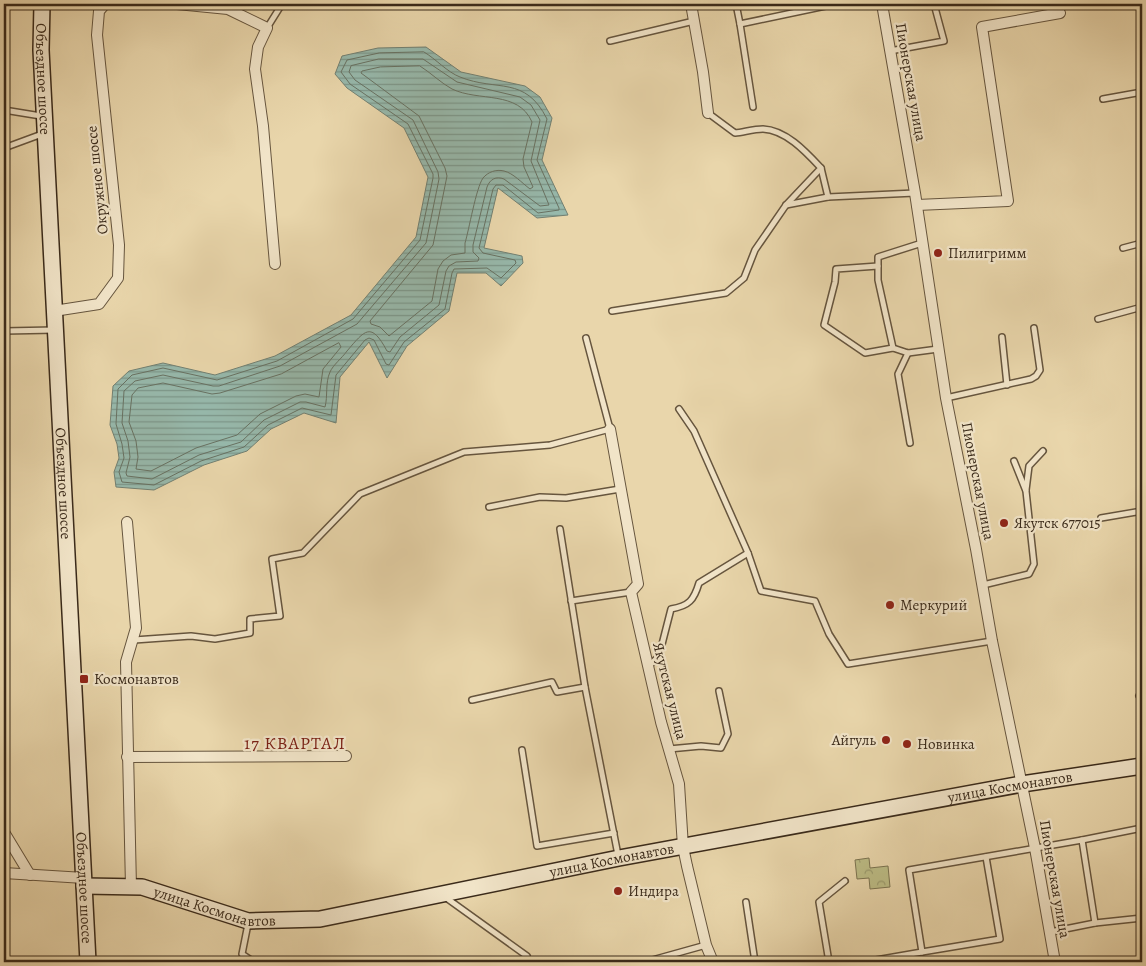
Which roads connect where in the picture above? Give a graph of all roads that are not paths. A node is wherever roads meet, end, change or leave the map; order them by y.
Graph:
1 (42, 4) edge
2 (105, 4) edge
3 (177, 4) edge
4 (282, 4) edge
5 (691, 4) edge
6 (736, 4) edge
7 (835, 4) edge
8 (882, 4) edge
9 (934, 4) edge
10 (1060, 13) dead end
11 (694, 22) junction
12 (740, 24) junction
13 (267, 28) junction
14 (610, 41) dead end
15 (890, 52) junction
16 (1142, 92) edge
17 (1103, 99) dead end
18 (753, 107) dead end
19 (4, 110) edge
20 (708, 113) joint
21 (44, 116) junction
22 (45, 133) junction
23 (4, 148) edge
24 (821, 168) junction
25 (915, 194) junction
26 (828, 197) junction
27 (786, 205) junction
28 (917, 205) junction
29 (922, 243) junction
30 (1142, 243) edge
31 (1123, 248) dead end
32 (275, 264) dead end
33 (878, 266) junction
34 (1142, 307) edge
35 (54, 311) junction
36 (612, 311) dead end
37 (1098, 319) dead end
38 (1034, 328) dead end
39 (4, 330) edge
40 (55, 330) junction
41 (1002, 337) dead end
42 (586, 338) dead end
43 (893, 348) junction
44 (938, 349) junction
45 (908, 353) junction
46 (1007, 385) junction
47 (946, 398) junction
48 (679, 410) dead end
49 (610, 429) junction
50 (910, 443) dead end
51 (1043, 451) dead end
52 (1014, 461) dead end
53 (620, 489) junction
54 (1026, 490) junction
55 (490, 507) dead end
56 (1142, 511) edge
57 (1101, 518) dead end
58 (127, 522) dead end
59 (560, 529) dead end
60 (748, 553) junction
61 (983, 585) junction
62 (631, 592) junction
63 (571, 600) junction
64 (134, 640) junction
65 (992, 641) junction
66 (649, 666) junction
67 (585, 687) junction
68 (719, 691) dead end
69 (472, 700) dead end
70 (522, 750) dead end
71 (669, 750) junction
72 (346, 756) dead end
73 (127, 757) junction
74 (1142, 766) edge
75 (1022, 784) junction
76 (1142, 828) edge
77 (4, 832) edge
78 (614, 833) junction
79 (1082, 840) junction
80 (683, 847) junction
81 (1035, 848) junction
82 (986, 856) junction
83 (619, 858) junction
84 (4, 873) edge
85 (30, 875) junction
86 (845, 881) dead end
87 (84, 882) junction
88 (131, 887) junction
89 (441, 894) junction
90 (746, 902) dead end
91 (1142, 918) edge
92 (248, 921) junction
93 (1096, 923) junction
94 (1050, 932) junction
95 (706, 945) junction
96 (922, 952) junction
97 (527, 956) dead end
98 (876, 960) dead end
99 (88, 962) edge
100 (254, 962) edge
101 (644, 962) edge
102 (713, 962) edge
103 (755, 962) edge
104 (830, 962) edge
105 (1055, 962) edge

1 - 21 street, Объездное шоссе
2 - 35 street, Окружное шоссе
3 - 13 street
4 - 13 lane
5 - 11 street
6 - 12 lane
7 - 12 lane
8 - 15 street, Пионерская улица
9 - 15 lane
10 - 28 street
11 - 14 lane
11 - 20 street
12 - 18 lane
13 - 32 street
15 - 25 street, Пионерская улица
16 - 17 lane
19 - 21 lane
20 - 24 lane
21 - 22 street, Объездное шоссе
22 - 23 lane
22 - 35 street, Объездное шоссе
24 - 26 lane
24 - 27 lane
25 - 26 lane
25 - 28 street, Пионерская улица
26 - 27 lane
27 - 36 lane
28 - 29 street, Пионерская улица
29 - 33 lane
29 - 44 street, Пионерская улица
30 - 31 lane
33 - 43 lane
33 - 43 lane
34 - 37 lane
35 - 40 street, Объездное шоссе
38 - 46 lane
39 - 40 lane
40 - 87 street, Объездное шоссе
41 - 46 lane
42 - 49 lane
43 - 45 lane
44 - 45 lane
44 - 47 street, Пионерская улица
45 - 50 lane
46 - 47 lane
47 - 61 street, Пионерская улица
48 - 60 lane
49 - 53 street, Якутская улица
49 - 64 lane
51 - 54 lane
52 - 54 lane
53 - 55 lane
53 - 62 street, Якутская улица
54 - 61 lane
56 - 57 lane
58 - 64 street
59 - 63 lane
60 - 65 lane
60 - 66 lane
61 - 65 street, Пионерская улица
62 - 63 lane
62 - 66 street, Якутская улица
63 - 67 lane
64 - 73 street
65 - 75 street, Пионерская улица
66 - 71 street, Якутская улица
67 - 69 lane
67 - 78 lane
68 - 71 lane
70 - 78 lane
71 - 80 street, Якутская улица
72 - 73 street
73 - 88 street
74 - 75 street, улица Космонавтов
75 - 80 street, улица Космонавтов
75 - 81 street, Пионерская улица
76 - 79 lane
77 - 85 street
78 - 83 lane
79 - 81 lane
79 - 93 lane
80 - 83 street, улица Космонавтов
80 - 95 street, Якутская улица
81 - 82 lane
81 - 94 street, Пионерская улица
82 - 96 lane
82 - 96 lane
83 - 89 street, улица Космонавтов
84 - 85 street
85 - 87 street
86 - 104 lane
87 - 88 street, улица Космонавтов
87 - 99 street, Объездное шоссе
88 - 92 street, улица Космонавтов
89 - 92 street, улица Космонавтов
89 - 97 lane
90 - 103 lane
91 - 93 lane
92 - 100 lane
93 - 94 lane
94 - 105 street, Пионерская улица
95 - 101 lane
95 - 102 street, Якутская улица
96 - 98 lane

